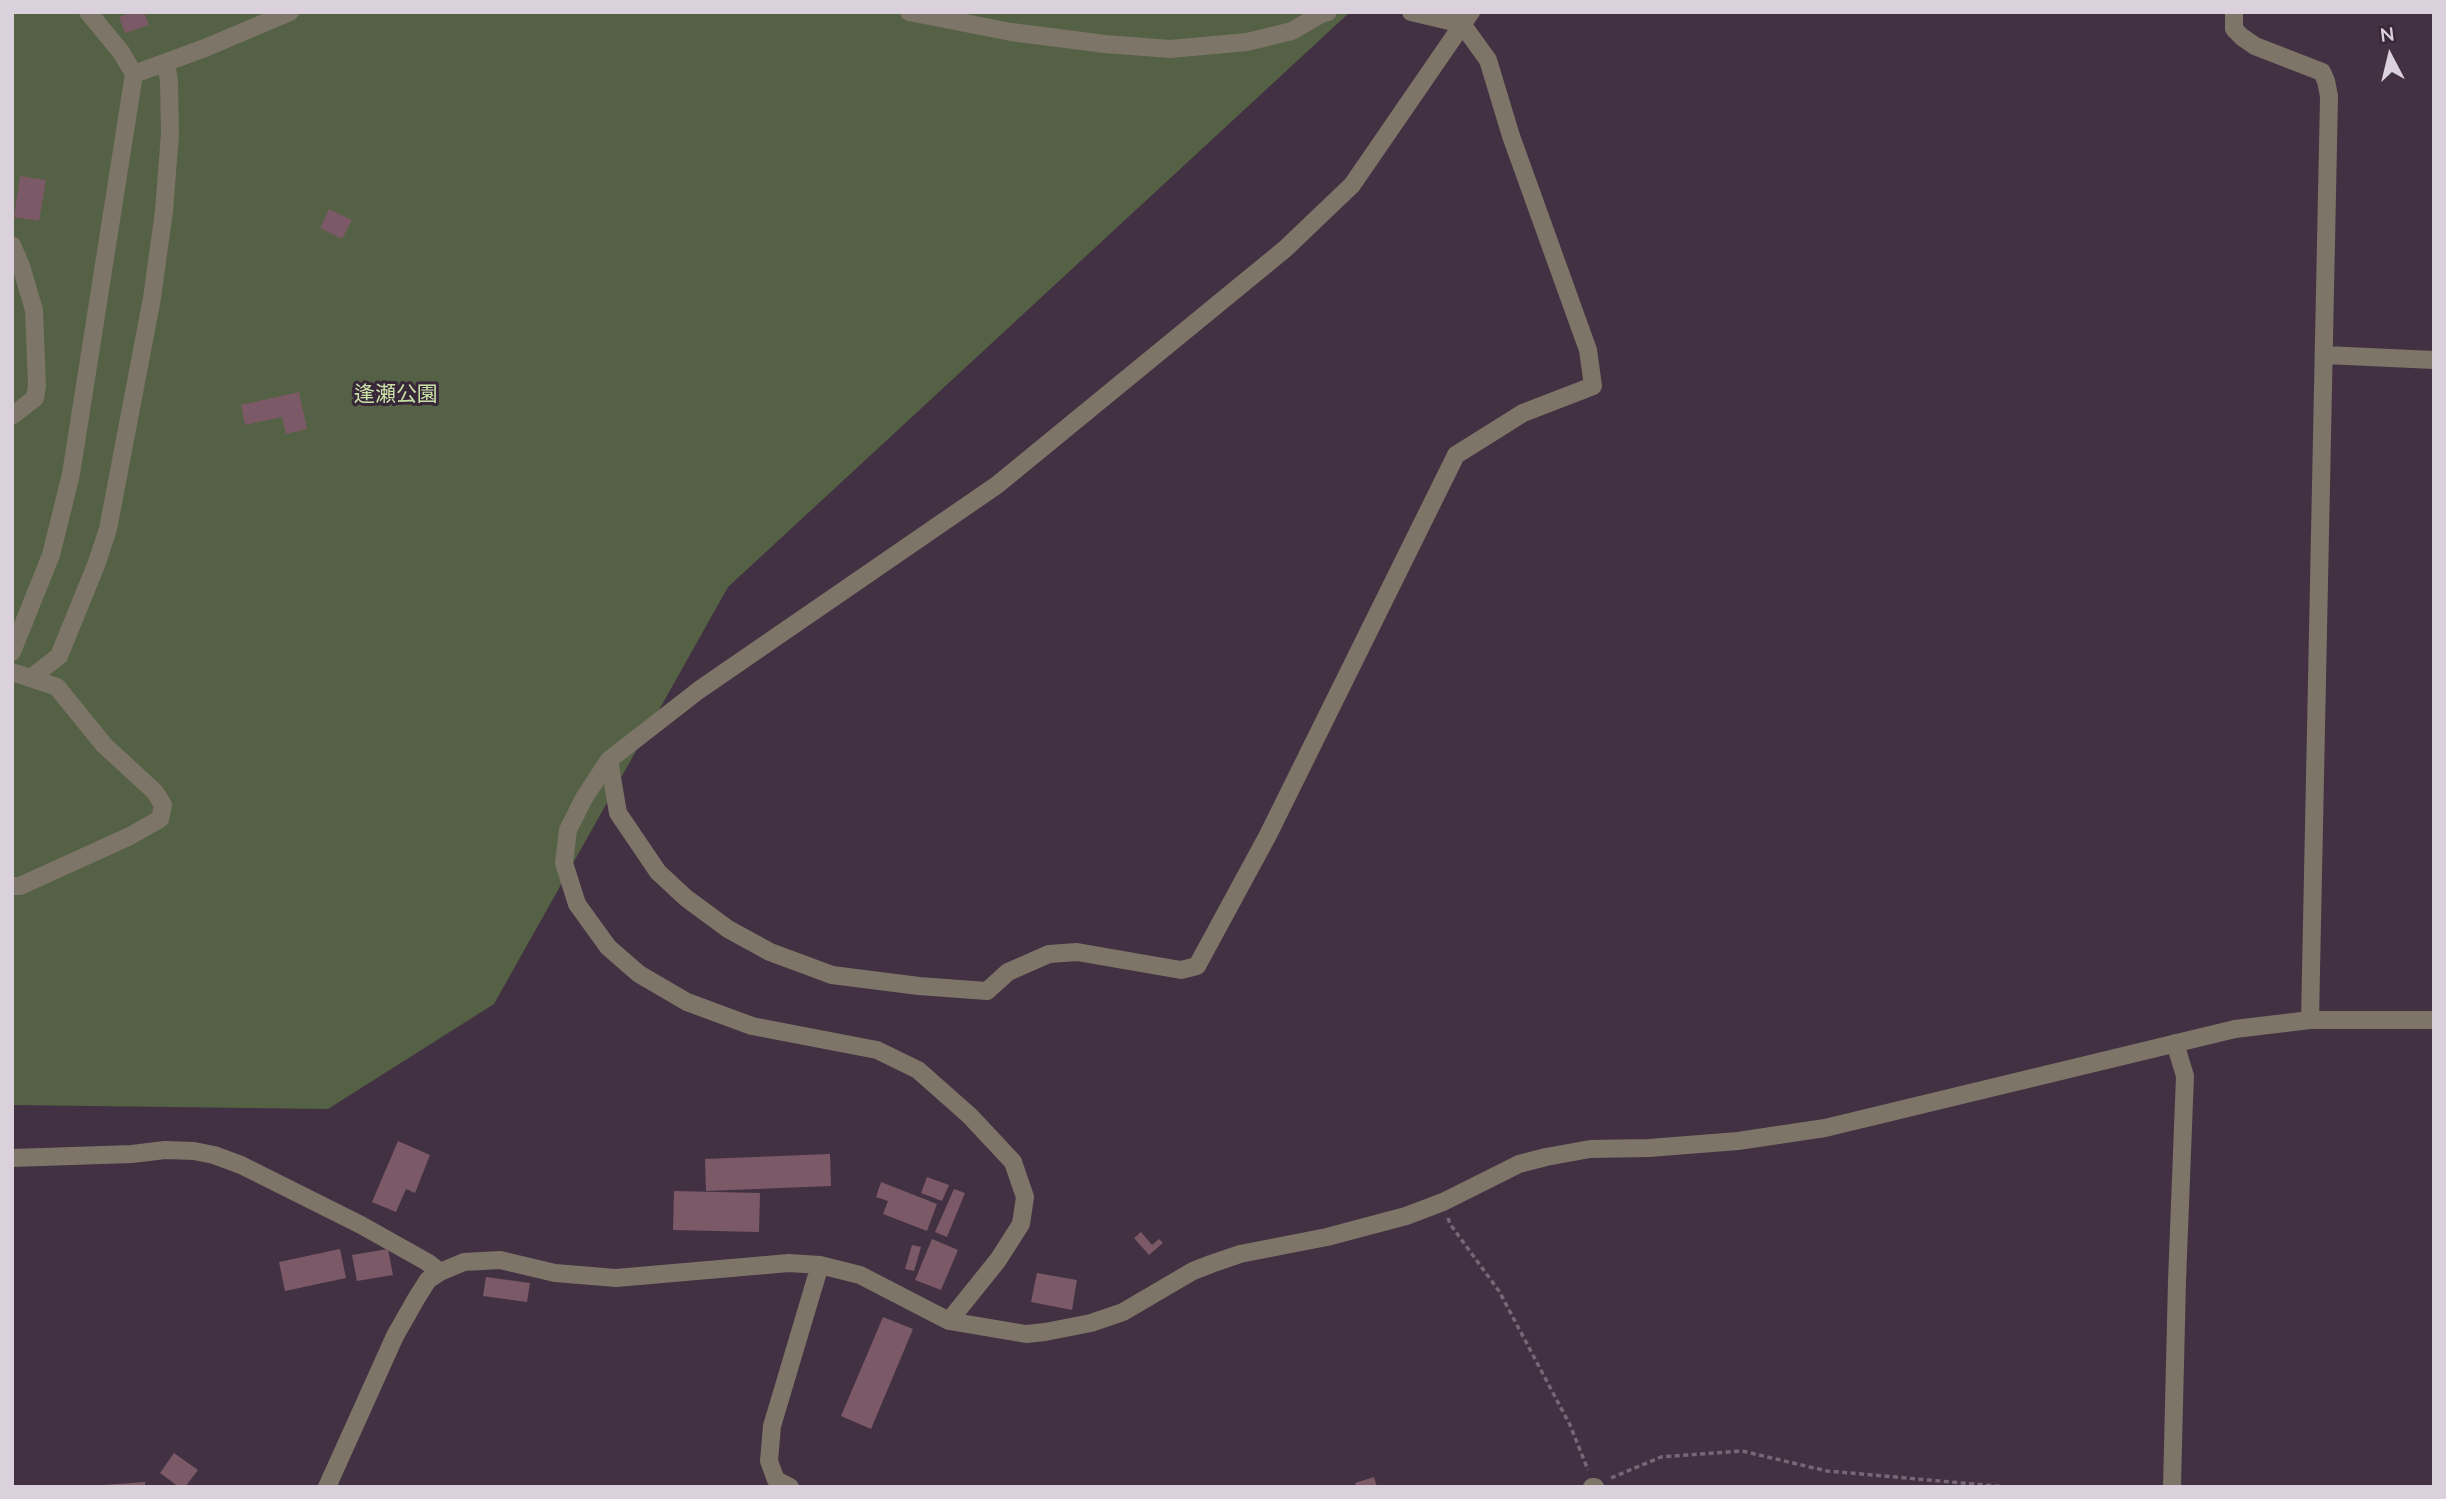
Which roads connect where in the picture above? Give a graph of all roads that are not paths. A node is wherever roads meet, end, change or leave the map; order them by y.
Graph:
1 (88, 12) edge
2 (290, 12) edge
3 (909, 12) edge
4 (1328, 12) edge
5 (1411, 12) edge
6 (2234, 12) edge
7 (1467, 18) edge
8 (166, 63) junction
9 (134, 74) junction
10 (12, 245) edge
11 (2325, 355) junction
12 (2434, 360) edge
13 (12, 416) edge
14 (12, 652) edge
15 (12, 672) edge
16 (32, 677) junction
17 (609, 760) junction
18 (12, 886) edge
19 (2310, 1020) junction
20 (2434, 1020) edge
21 (2175, 1043) junction
22 (12, 1158) edge
23 (820, 1265) junction
24 (440, 1272) junction
25 (949, 1321) junction
26 (327, 1487) edge
27 (790, 1487) edge
28 (2172, 1487) edge

1 - 9 street
2 - 8 street
3 - 4 street
5 - 7 street
6 - 11 street
7 - 17 street
7 - 17 street
8 - 9 street
8 - 16 street
9 - 14 street
10 - 13 street
11 - 12 street
11 - 19 street
15 - 16 street
16 - 18 street
17 - 25 street
19 - 20 street
19 - 21 street
21 - 25 street
21 - 28 street
22 - 24 street
23 - 24 street
23 - 25 street
23 - 27 street
24 - 26 street

